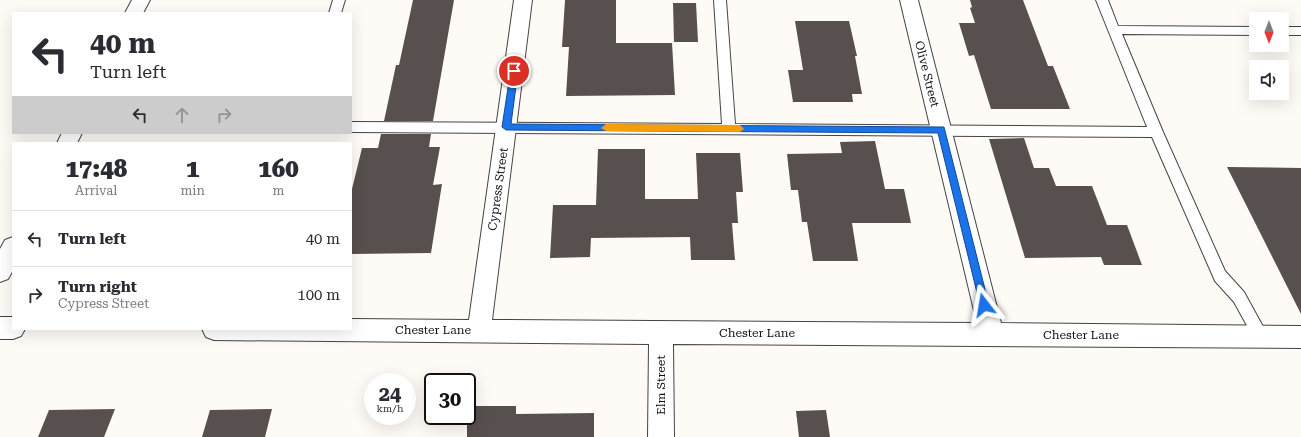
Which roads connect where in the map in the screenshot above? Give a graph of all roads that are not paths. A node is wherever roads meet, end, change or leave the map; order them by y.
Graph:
1 (141, 0) edge
2 (339, 0) edge
3 (523, 0) edge
4 (720, 0) edge
5 (909, 0) edge
6 (1102, 0) edge
7 (135, 12) edge
8 (335, 12) edge
9 (1114, 30) junction
10 (1249, 31) edge
11 (1289, 31) edge
12 (1301, 31) edge
13 (352, 127) edge
14 (506, 127) junction
15 (729, 129) junction
16 (941, 129) junction
17 (1156, 132) junction
18 (12, 249) edge
19 (0, 272) edge
20 (0, 328) edge
21 (12, 328) edge
22 (346, 330) edge
23 (479, 331) junction
24 (661, 332) junction
25 (992, 334) junction
26 (1261, 337) junction
27 (1301, 337) edge
28 (661, 437) edge

1 - 7 street
2 - 8 lane
3 - 14 street, Cypress Street
4 - 15 lane
5 - 16 street, Olive Street
6 - 9 lane
9 - 10 lane
9 - 17 lane
11 - 12 lane
13 - 14 lane
14 - 15 lane
14 - 23 street, Cypress Street
15 - 16 lane
16 - 17 lane
16 - 25 street, Olive Street
17 - 26 lane
18 - 19 street
20 - 21 street
22 - 23 street, Chester Lane
23 - 24 street, Chester Lane
24 - 25 street, Chester Lane
24 - 28 street, Elm Street
25 - 26 street, Chester Lane
26 - 27 street, Chester Lane

